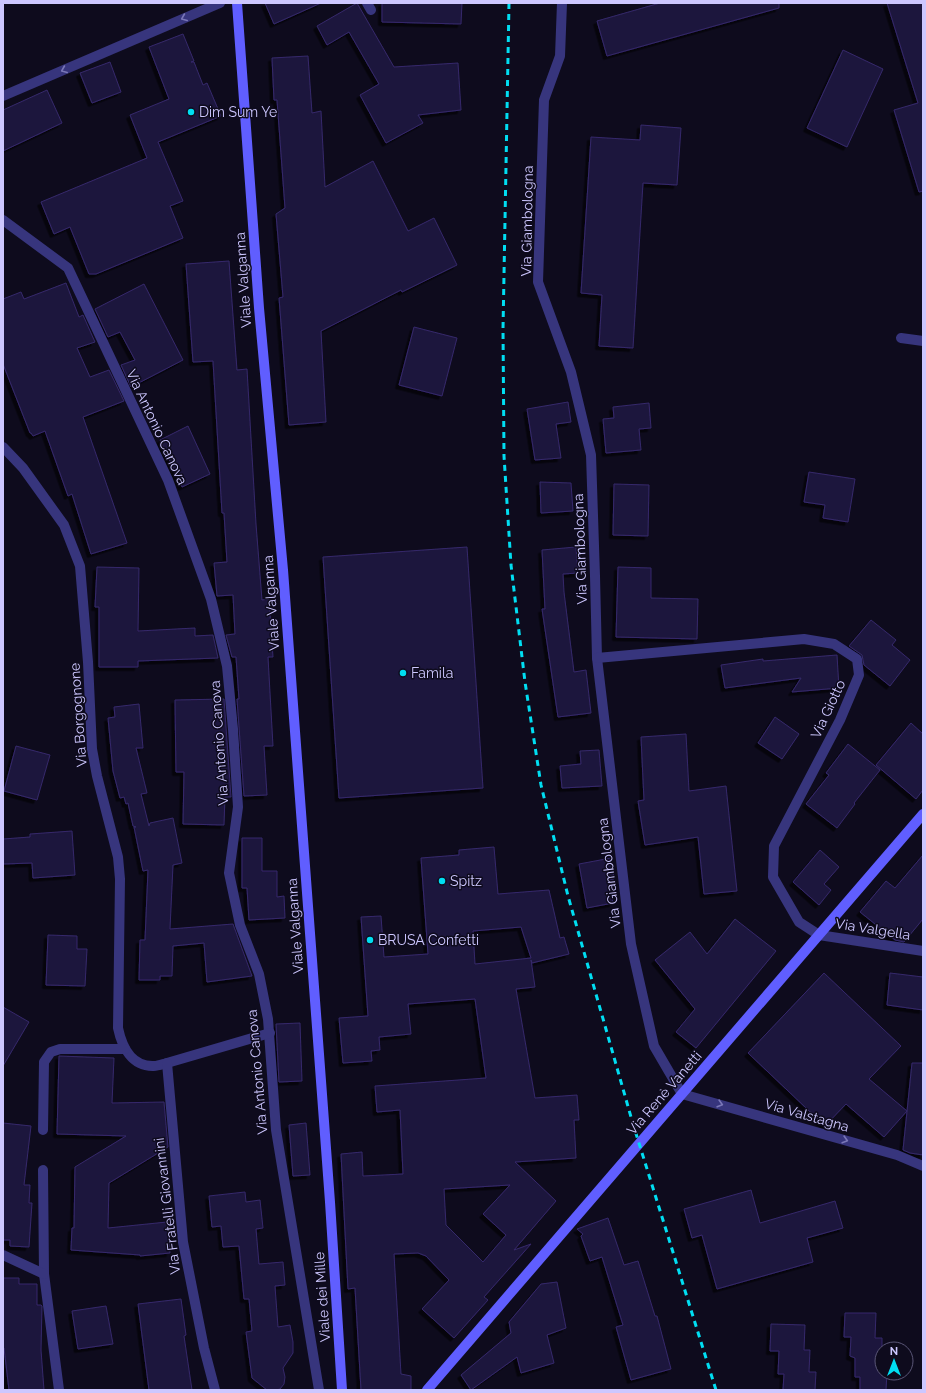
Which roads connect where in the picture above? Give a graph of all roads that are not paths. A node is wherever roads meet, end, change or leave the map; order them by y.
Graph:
1 (220, 3) edge
2 (237, 3) edge
3 (562, 3) edge
4 (3, 96) edge
5 (3, 220) edge
6 (902, 338) dead end
7 (923, 341) edge
8 (3, 447) edge
9 (597, 658) junction
10 (923, 814) edge
11 (819, 935) junction
12 (923, 951) edge
13 (270, 1033) junction
14 (125, 1049) junction
15 (167, 1064) junction
16 (682, 1094) junction
17 (43, 1130) dead end
18 (923, 1166) edge
19 (43, 1170) dead end
20 (330, 1202) joint
21 (3, 1255) edge
22 (44, 1274) junction
23 (59, 1390) edge
24 (215, 1390) edge
25 (319, 1390) edge
26 (342, 1390) edge
27 (427, 1390) edge

1 -> 4 street
2 - 20 main road, Viale Valganna
3 - 9 street, Via Giambologna
5 - 13 street, Via Antonio Canova
6 - 7 street
8 - 14 street, Via Borgognone
9 - 11 street, Via Giotto
9 - 16 street, Via Giambologna
10 - 11 main road, Via Renè Vanetti
11 - 12 street, Via Valgella
11 - 16 main road, Via Renè Vanetti
13 - 15 street, Via Borgognone
13 - 25 street, Via Antonio Canova
14 - 15 street, Via Borgognone
14 - 17 street
15 - 24 street, Via Fratelli Giovannini
16 -> 18 street, Via Valstagna
16 - 27 main road, Via Renè Vanetti
19 - 22 street
20 - 26 main road, Viale dei Mille
21 - 22 street
22 - 23 street

